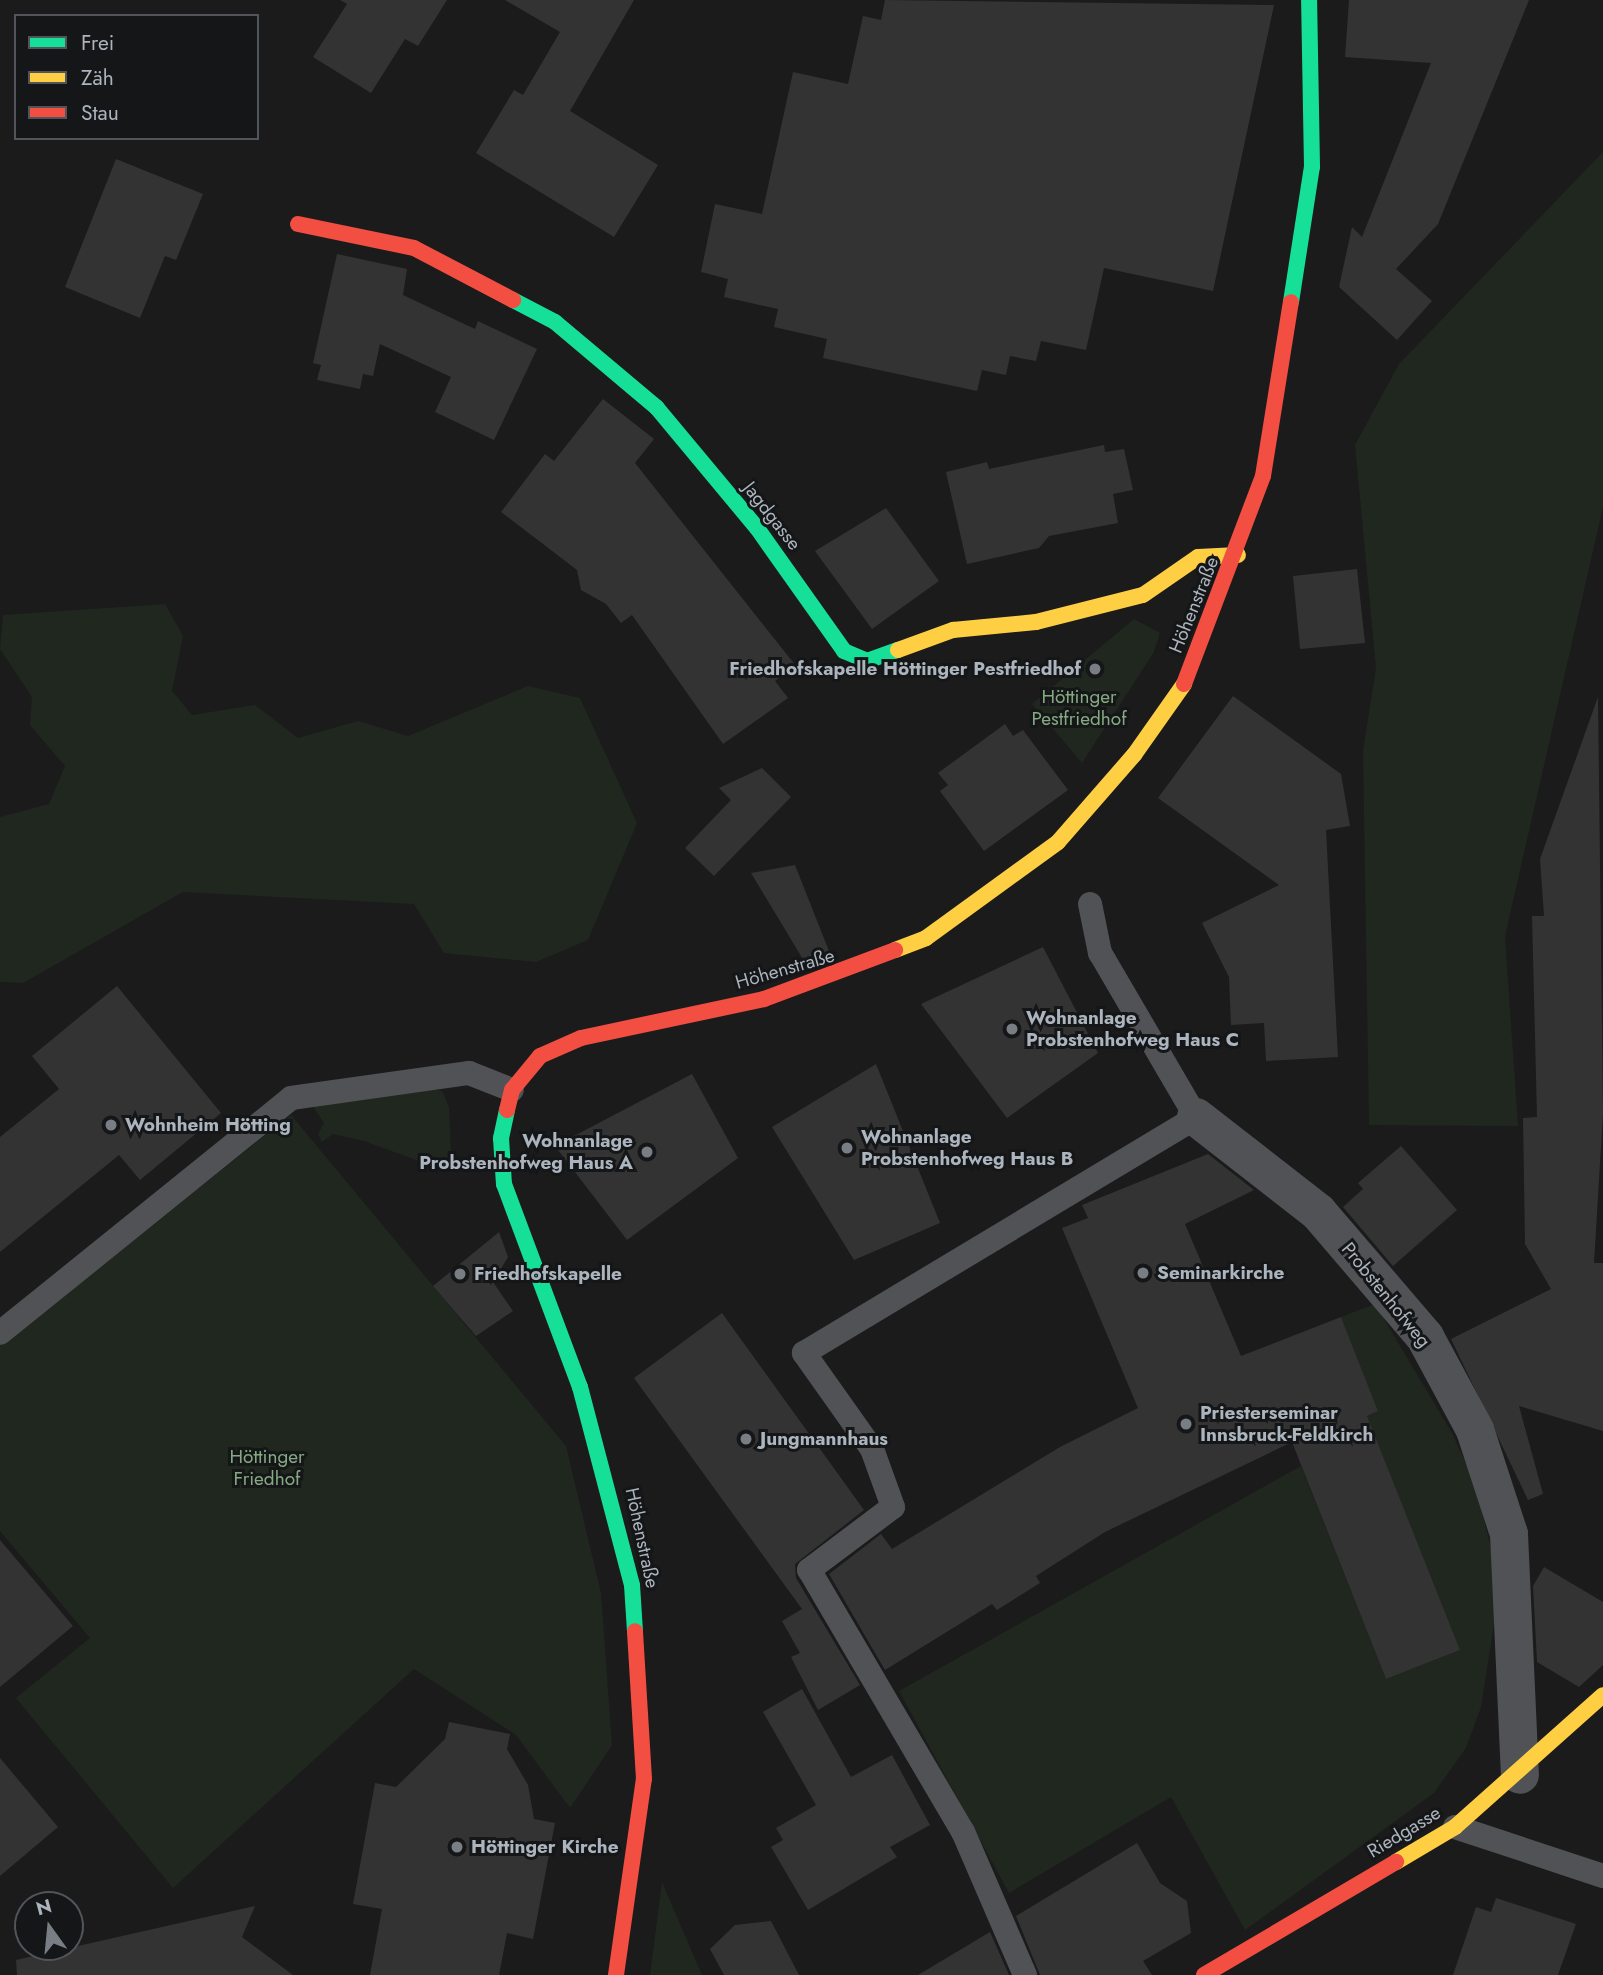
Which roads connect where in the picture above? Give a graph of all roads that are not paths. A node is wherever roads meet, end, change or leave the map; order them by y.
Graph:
1 (1308, 0) edge
2 (298, 224) dead end
3 (1238, 555) junction
4 (1090, 904) dead end
5 (512, 1090) junction
6 (1196, 1117) junction
7 (0, 1334) edge
8 (1603, 1695) edge
9 (1520, 1775) junction
10 (1455, 1827) junction
11 (1603, 1876) edge
12 (616, 1975) edge
13 (1025, 1975) edge
14 (1204, 1975) edge

1 - 3 street, Höhenstraße
2 - 3 street, Jagdgasse
3 - 5 street, Höhenstraße
4 - 6 lane
5 - 7 lane
5 - 12 street, Höhenstraße
6 - 9 street, Probstenhofweg
6 - 13 lane
8 - 9 street, Riedgasse
9 - 10 street, Riedgasse
10 - 11 lane
10 - 14 street, Riedgasse

